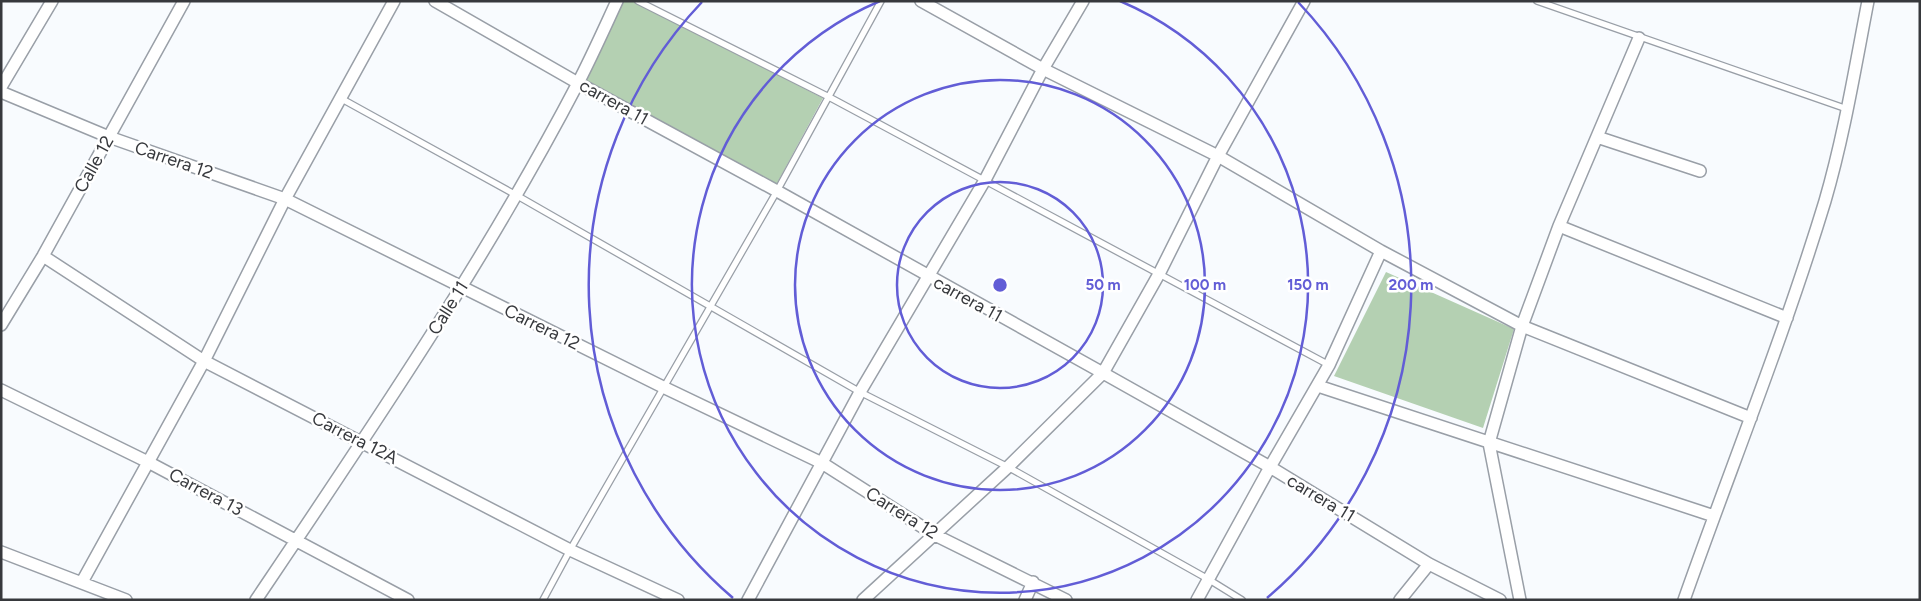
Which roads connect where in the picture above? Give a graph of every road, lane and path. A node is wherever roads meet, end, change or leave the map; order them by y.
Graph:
1 (52, 1) edge
2 (184, 1) edge
3 (394, 1) edge
4 (435, 1) edge
5 (617, 1) edge
6 (638, 1) edge
7 (881, 1) edge
8 (921, 1) edge
9 (1083, 1) edge
10 (1304, 1) edge
11 (1537, 1) edge
12 (1868, 1) edge
13 (1639, 38) junction
14 (1043, 69) junction
15 (578, 83) junction
16 (1, 87) edge
17 (1, 92) edge
18 (829, 97) junction
19 (342, 99) junction
20 (1847, 109) junction
21 (109, 137) junction
22 (1597, 137) junction
23 (1218, 156) junction
24 (1700, 171) dead end
25 (985, 180) junction
26 (778, 191) junction
27 (516, 195) junction
28 (285, 199) junction
29 (1559, 226) junction
30 (1382, 251) junction
31 (43, 256) junction
32 (1159, 274) junction
33 (928, 276) junction
34 (461, 287) junction
35 (711, 306) junction
36 (1787, 318) junction
37 (1, 325) edge
38 (1522, 326) junction
39 (204, 361) junction
40 (1329, 364) junction
41 (1103, 373) junction
42 (1318, 386) junction
43 (663, 388) junction
44 (1, 390) edge
45 (860, 392) junction
46 (1752, 418) junction
47 (363, 442) junction
48 (1488, 443) junction
49 (148, 462) junction
50 (822, 463) junction
51 (1008, 467) junction
52 (1270, 467) junction
53 (1714, 516) junction
54 (935, 535) junction
55 (296, 540) junction
56 (570, 550) junction
57 (1, 552) edge
58 (1430, 564) junction
59 (1208, 579) junction
60 (82, 582) junction
61 (1033, 582) junction
62 (126, 600) edge
63 (256, 600) edge
64 (408, 600) edge
65 (543, 600) edge
66 (678, 600) edge
67 (748, 600) edge
68 (863, 600) edge
69 (1025, 600) edge
70 (1066, 600) edge
71 (1197, 600) edge
72 (1242, 600) edge
73 (1400, 600) edge
74 (1500, 600) edge
75 (1520, 600) edge
76 (1684, 600) edge

1 - 16 street
2 - 21 street, Calle 12
3 - 19 street
4 - 15 street, carrera 11
5 - 15 street, Calle 11
6 - 18 lane
7 - 18 lane
8 - 14 street
9 - 14 street
10 - 23 street
11 - 13 lane
12 - 20 street
13 - 20 lane
13 - 22 street
14 - 23 street
14 - 25 street
15 - 26 street, carrera 11
15 - 27 street, Calle 11
17 - 21 street, Carrera 12
18 - 25 lane
18 - 26 lane
19 - 27 lane
19 - 28 street
20 - 36 street
21 - 28 street, Carrera 12
21 - 31 street, Calle 12
22 - 24 street
22 - 29 street
23 - 30 street
23 - 32 street
25 - 32 lane
25 - 33 street
26 - 33 street, carrera 11
26 - 35 lane
27 - 34 street, Calle 11
27 - 35 lane
28 - 34 street, Carrera 12
28 - 39 street
29 - 36 street
29 - 38 street
30 - 38 street
30 - 40 street
31 - 37 street, Calle 12
31 - 39 street, Carrera 12A
32 - 40 lane
32 - 41 street
33 - 41 street, carrera 11
33 - 45 street
34 - 43 street, Carrera 12
34 - 47 street, Calle 11
35 - 43 lane
35 - 45 lane
36 - 46 street
38 - 46 street
38 - 48 street
39 - 47 street, Carrera 12A
39 - 49 street
40 - 42 street
41 - 51 street
41 - 52 street, carrera 11
42 - 48 street
42 - 52 street
43 - 50 street, Carrera 12
43 - 56 lane
44 - 49 street, Carrera 13
45 - 50 street
45 - 51 lane
46 - 53 street
47 - 55 street, Calle 11
47 - 56 street, Carrera 12A
48 - 53 street
48 - 75 street
49 - 55 street, Carrera 13
49 - 60 street
50 - 54 street, Carrera 12
50 - 67 street
51 - 54 street
51 - 59 lane
52 - 58 street, carrera 11
52 - 59 street
53 - 76 street
54 - 61 street, Carrera 12
54 - 68 street
55 - 63 street, Calle 11
55 - 64 street, Carrera 13
56 - 65 lane
56 - 66 street, Carrera 12A
57 - 60 street
58 - 73 street
58 - 74 street, carrera 11
59 - 71 street
59 - 72 lane
60 - 62 street
61 - 69 street
61 - 70 street, Carrera 12

